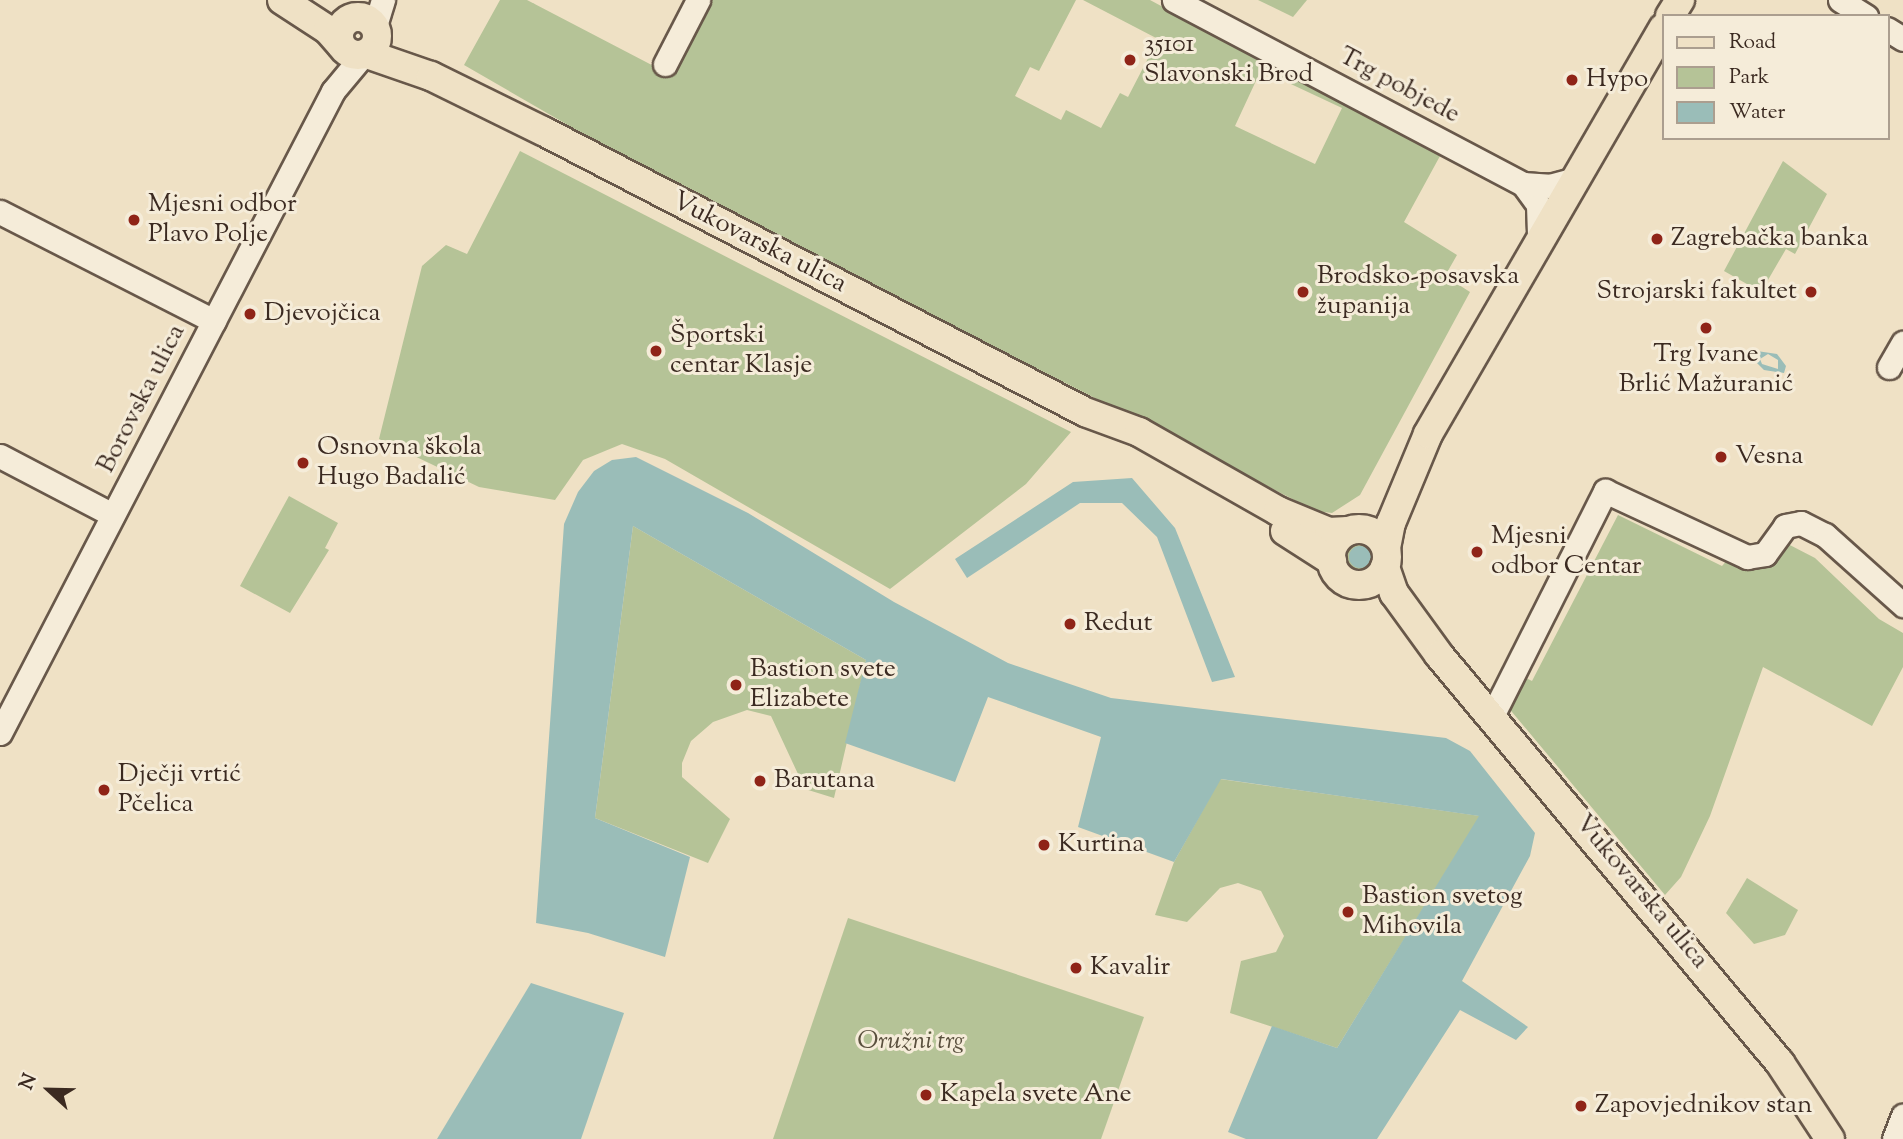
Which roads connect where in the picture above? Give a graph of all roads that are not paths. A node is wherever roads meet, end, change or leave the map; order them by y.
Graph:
1 (282, 0) edge
2 (298, 0) edge
3 (698, 0) edge
4 (1174, 0) edge
5 (1840, 0) edge
6 (1863, 14) edge
7 (363, 29) edge
8 (1661, 30) edge
9 (665, 64) dead end
10 (1576, 179) junction
11 (1522, 184) junction
12 (0, 212) edge
13 (1539, 242) junction
14 (214, 321) junction
15 (1903, 343) edge
16 (1889, 367) dead end
17 (1085, 412) junction
18 (1428, 434) junction
19 (0, 456) edge
20 (113, 514) junction
21 (1352, 530) junction
22 (1386, 558) junction
23 (1332, 561) junction
24 (1355, 584) junction
25 (1903, 605) edge
26 (1439, 655) junction
27 (6, 705) edge
28 (1493, 715) junction
29 (0, 733) edge
30 (1903, 1116) edge
31 (1830, 1139) edge
32 (1894, 1139) edge

1 - 7 main road, Vukovarska ulica
2 - 7 main road, Vukovarska ulica
3 - 9 street
4 - 11 street, Trg pobjede
5 - 6 street
7 - 14 street, Borovska ulica
7 - 17 main road, Vukovarska ulica
8 - 10 main road
10 - 11 street, Trg pobjede
10 - 13 main road
11 - 13 street
12 - 14 street
13 - 18 main road
14 - 20 street, Borovska ulica
15 - 16 street
17 - 21 main road, Vukovarska ulica
17 - 23 main road, Vukovarska ulica
18 - 21 main road
18 - 22 main road
19 - 20 street
20 - 27 street, Borovska ulica
21 - 22 main road
21 - 23 main road
22 - 24 main road
22 - 26 main road, Vukovarska ulica
23 - 24 main road
24 - 26 main road, Vukovarska ulica
25 - 28 street
26 - 28 main road, Vukovarska ulica
27 - 29 street, Borovska ulica
28 - 31 main road, Vukovarska ulica
30 - 32 street

